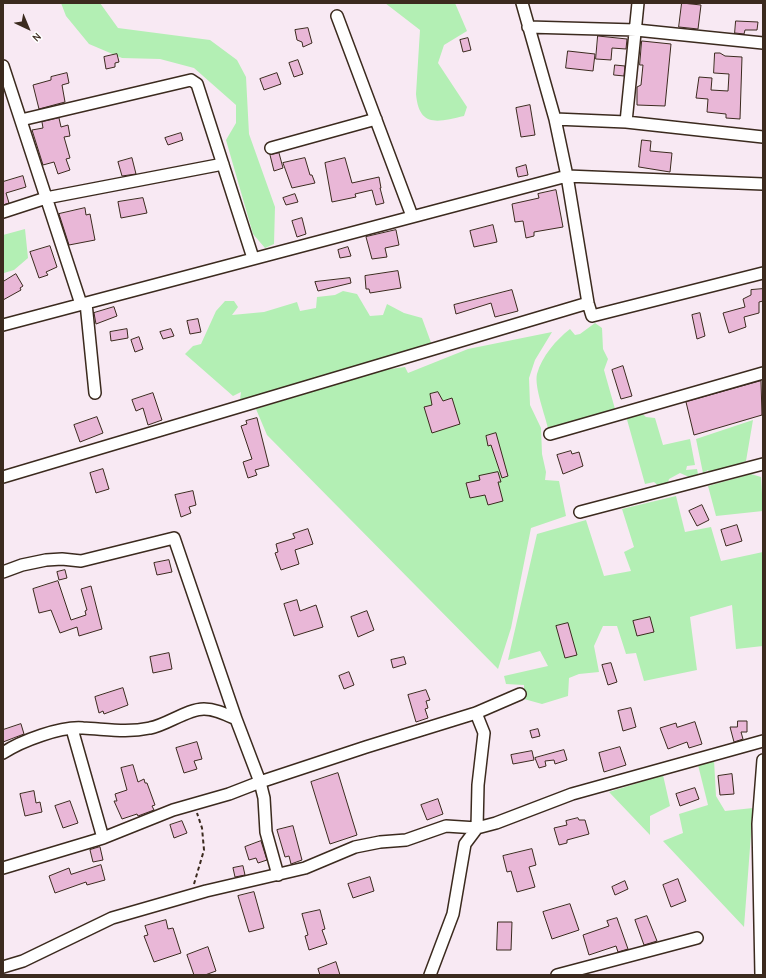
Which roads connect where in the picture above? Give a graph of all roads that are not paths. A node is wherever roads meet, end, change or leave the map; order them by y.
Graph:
1 (522, 3) edge
2 (638, 3) edge
3 (337, 16) dead end
4 (528, 27) junction
5 (636, 30) junction
6 (763, 43) edge
7 (3, 66) edge
8 (555, 118) junction
9 (376, 119) junction
10 (21, 120) junction
11 (626, 122) junction
12 (763, 137) edge
13 (271, 148) dead end
14 (223, 164) junction
15 (567, 176) junction
16 (763, 184) edge
17 (46, 198) junction
18 (3, 212) edge
19 (412, 216) junction
20 (253, 258) junction
21 (763, 273) edge
22 (588, 302) junction
23 (84, 303) junction
24 (3, 325) edge
25 (763, 374) edge
26 (95, 392) dead end
27 (550, 434) dead end
28 (763, 464) edge
29 (3, 477) edge
30 (580, 512) dead end
31 (3, 572) edge
32 (520, 694) dead end
33 (476, 713) junction
34 (236, 719) junction
35 (72, 729) junction
36 (763, 741) edge
37 (3, 753) edge
38 (763, 760) edge
39 (260, 782) junction
40 (477, 828) junction
41 (103, 838) junction
42 (3, 868) edge
43 (278, 875) junction
44 (761, 878) edge
45 (697, 938) dead end
46 (3, 967) edge
47 (430, 975) edge
48 (557, 975) edge
49 (761, 975) edge

1 - 4 street
2 - 5 street
3 - 9 street
4 - 5 street
4 - 8 street
5 - 6 street
5 - 11 street
7 - 10 street
8 - 11 street
8 - 15 street
9 - 13 street
9 - 19 street
10 - 14 street
10 - 17 street
11 - 12 street
14 - 17 street
14 - 20 street
15 - 16 street
15 - 19 street
15 - 22 street
17 - 18 street
17 - 23 street
19 - 20 street
20 - 23 street
21 - 22 street
22 - 29 street
23 - 24 street
23 - 26 street
25 - 27 street
28 - 30 street
31 - 34 street
32 - 33 street
33 - 39 street
33 - 40 street
34 - 35 street
34 - 39 street
35 - 37 street
35 - 41 street
36 - 40 street
38 - 44 street
39 - 41 street
39 - 43 street
40 - 43 street
40 - 47 street
41 - 42 street
43 - 46 street
44 - 49 street
45 - 48 street

